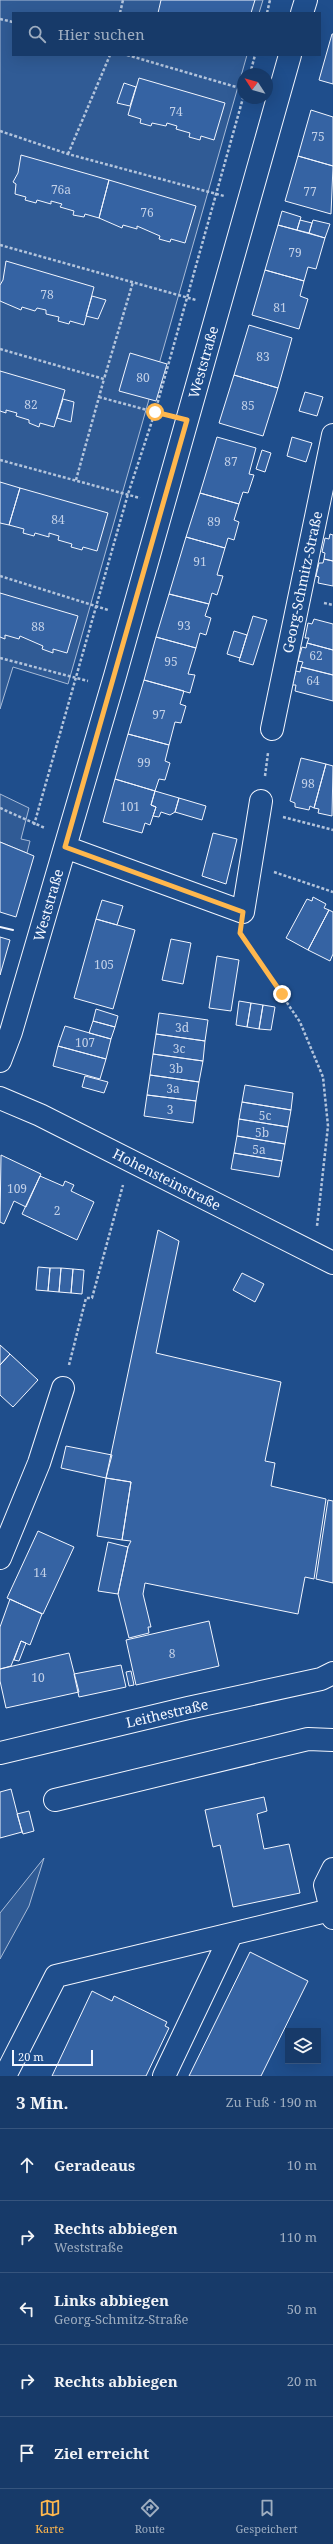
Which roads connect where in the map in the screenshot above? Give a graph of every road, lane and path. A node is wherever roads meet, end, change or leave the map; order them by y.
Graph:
1 (123, 0) edge
2 (270, 0) edge
3 (306, 0) edge
4 (120, 12) edge
5 (267, 12) edge
6 (302, 12) edge
7 (0, 19) edge
8 (12, 22) edge
9 (110, 56) edge
10 (130, 56) edge
11 (255, 56) edge
12 (290, 56) edge
13 (252, 68) edge
14 (237, 88) edge
15 (241, 104) edge
16 (0, 132) edge
17 (68, 154) junction
18 (217, 193) junction
19 (248, 203) junction
20 (0, 245) edge
21 (133, 282) junction
22 (186, 298) junction
23 (219, 307) junction
24 (0, 349) edge
25 (104, 379) junction
26 (99, 397) junction
27 (155, 412) junction
28 (187, 420) junction
29 (333, 435) edge
30 (0, 460) edge
31 (76, 480) junction
32 (128, 494) junction
33 (163, 504) junction
34 (0, 576) edge
35 (96, 606) junction
36 (131, 618) junction
37 (0, 658) edge
38 (76, 679) junction
39 (112, 687) junction
40 (272, 729) joint
41 (260, 806) junction
42 (0, 808) edge
43 (34, 825) junction
44 (333, 830) edge
45 (66, 841) junction
46 (251, 864) junction
47 (333, 892) edge
48 (243, 912) junction
49 (0, 1061) edge
50 (0, 1098) edge
51 (130, 1160) junction
52 (314, 1254) junction
53 (333, 1263) edge
54 (63, 1388) joint
55 (0, 1558) edge
56 (333, 1673) edge
57 (333, 1740) edge
58 (0, 1753) edge
59 (55, 1800) dead end
60 (333, 1869) edge
61 (332, 1914) edge
62 (231, 1935) junction
63 (5, 2076) edge
64 (164, 2076) edge

1 - 4 path
2 - 5 path
3 - 6 street
7 - 8 path
9 - 17 path
10 - 14 path
11 - 13 path
12 - 19 street, Weststraße
15 - 18 path
16 - 17 path
17 - 18 path
18 - 19 path
18 - 22 path
19 - 23 street, Weststraße
20 - 21 path
21 - 22 path
21 - 25 path
22 - 23 path
22 - 27 path
23 - 28 street, Weststraße
24 - 25 path
25 - 26 path
26 - 27 path
26 - 31 path
27 - 28 path
27 - 32 path
28 - 33 street, Weststraße
29 - 40 street, Georg-Schmitz-Straße
30 - 31 path
31 - 32 path
32 - 33 path
32 - 35 path
33 - 36 street, Weststraße
34 - 35 path
35 - 36 path
35 - 38 path
36 - 39 street, Weststraße
37 - 38 path
38 - 39 path
38 - 43 path
39 - 45 street, Weststraße
40 - 41 path
41 - 44 path
41 - 46 street
42 - 43 path
43 - 45 path
45 - 48 street
45 - 49 street, Weststraße
46 - 47 path
46 - 48 street
48 - 52 path
50 - 51 street, Hohensteinstraße
51 - 52 street, Hohensteinstraße
51 - 54 path
52 - 53 street, Hohensteinstraße
54 - 55 street
56 - 58 street, Leithestraße
57 - 59 street
60 - 61 street
61 - 62 street
62 - 63 street
62 - 64 street

